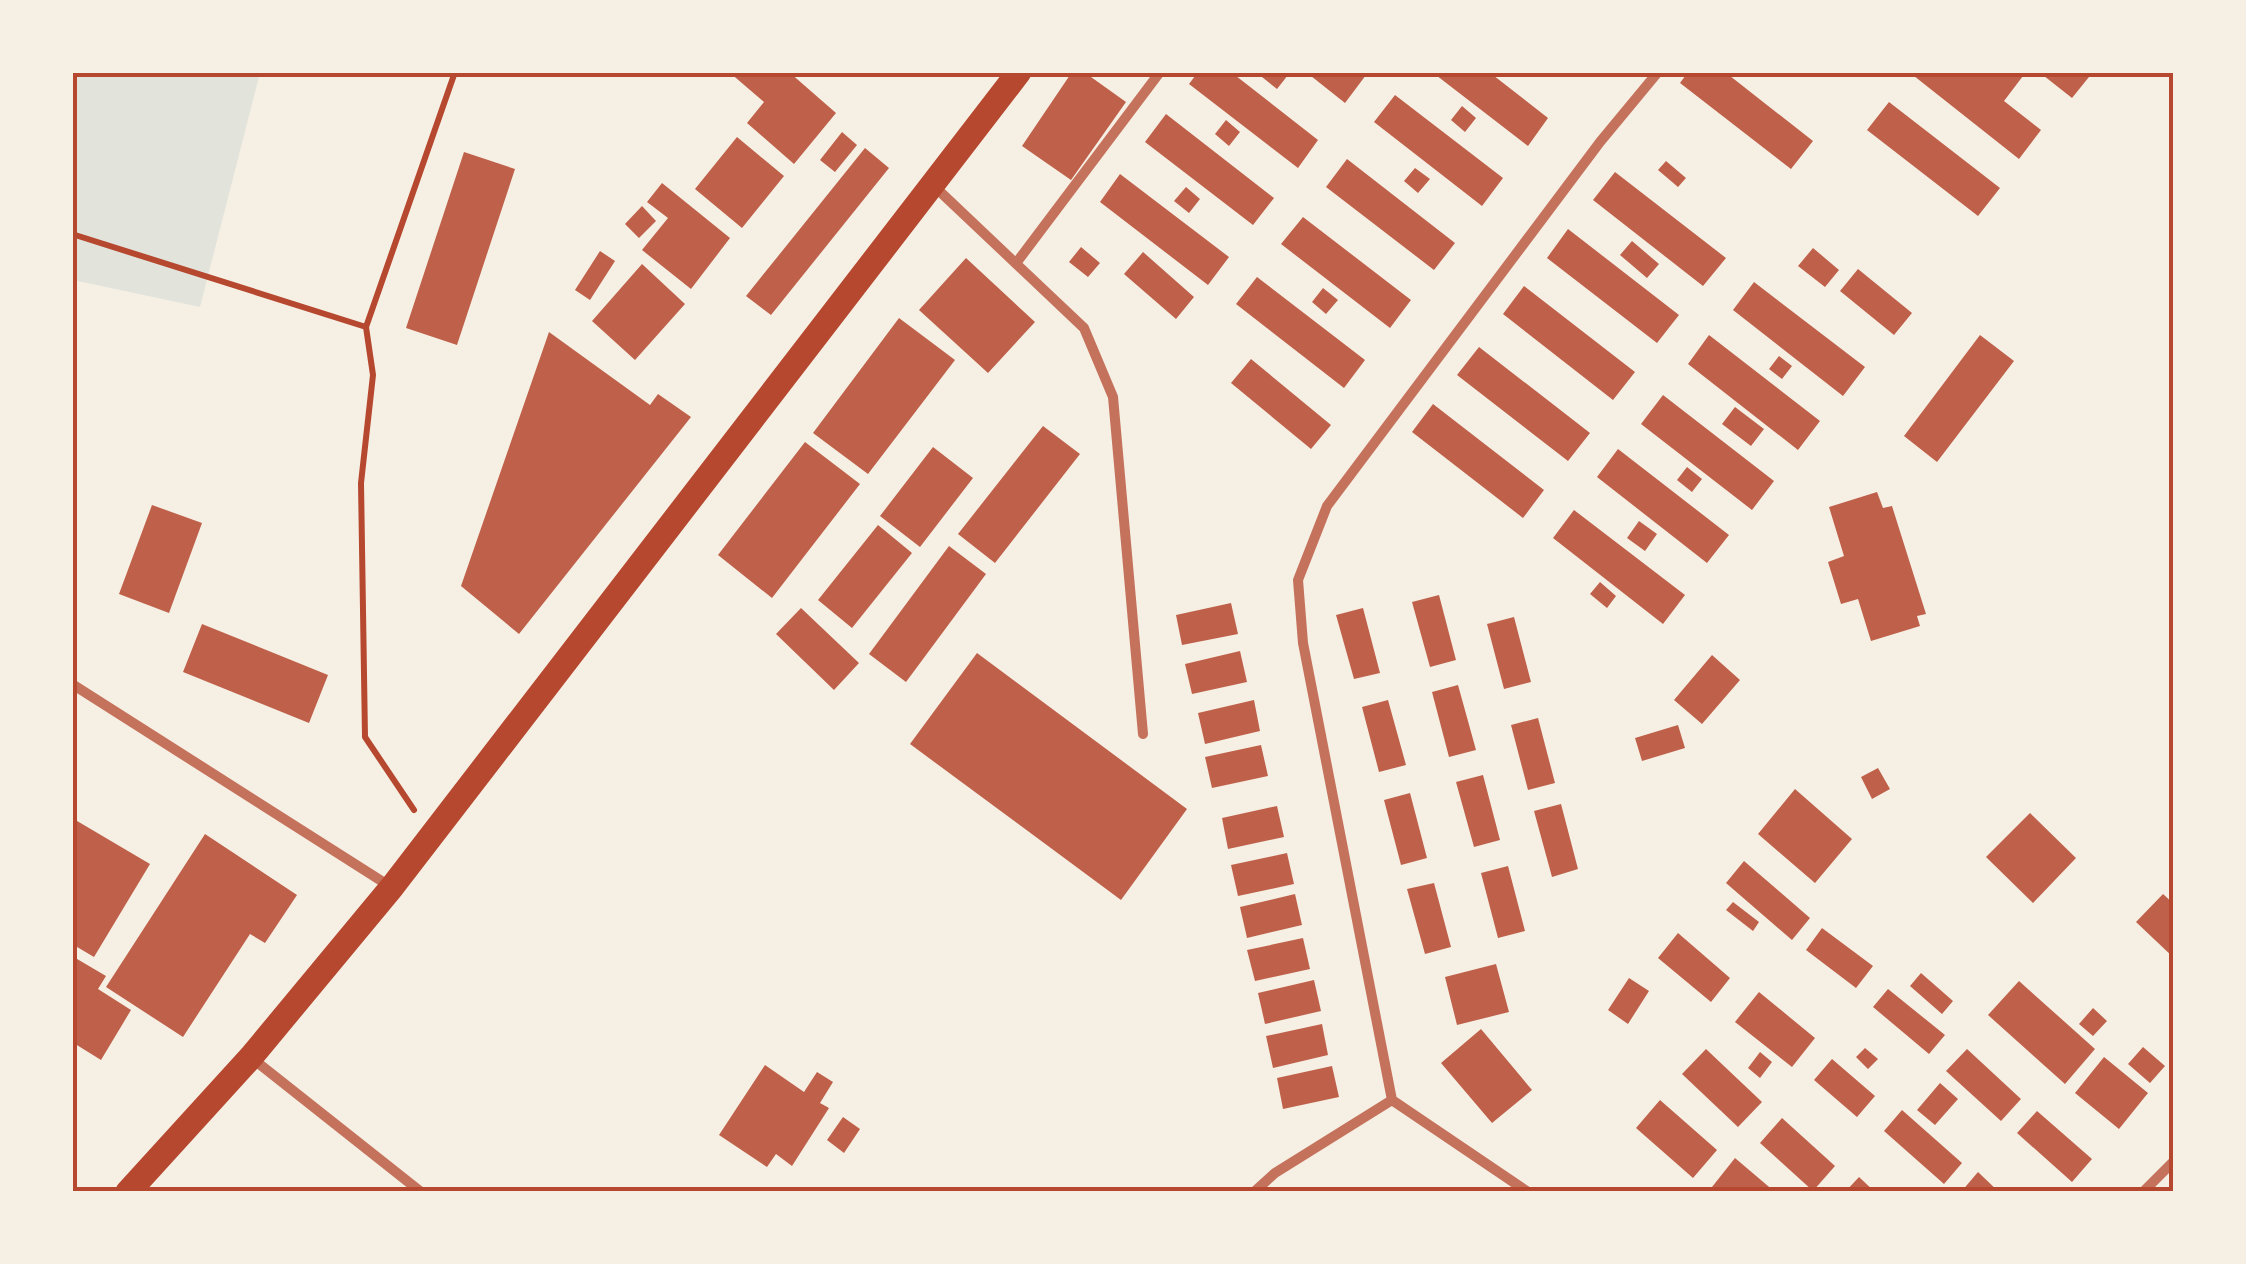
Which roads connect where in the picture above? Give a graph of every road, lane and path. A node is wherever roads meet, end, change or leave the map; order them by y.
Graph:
1 (455, 72) edge
2 (1019, 72) edge
3 (1160, 72) edge
4 (1658, 72) edge
5 (933, 185) junction
6 (72, 234) edge
7 (1017, 262) junction
8 (366, 327) junction
9 (72, 684) edge
10 (1143, 734) dead end
11 (431, 836) junction
12 (392, 888) junction
13 (251, 1057) junction
14 (1392, 1100) junction
15 (2174, 1161) edge
16 (128, 1192) edge
17 (421, 1192) edge
18 (1254, 1192) edge
19 (1528, 1192) edge
20 (2143, 1192) edge

1 - 8 path
2 - 5 main road
3 - 7 street
4 - 14 street
5 - 7 street
5 - 11 main road
6 - 8 path
7 - 10 street
8 - 11 path
9 - 12 street
11 - 12 main road
12 - 13 main road
13 - 16 main road
13 - 17 street
14 - 18 street
14 - 19 street
15 - 20 street

